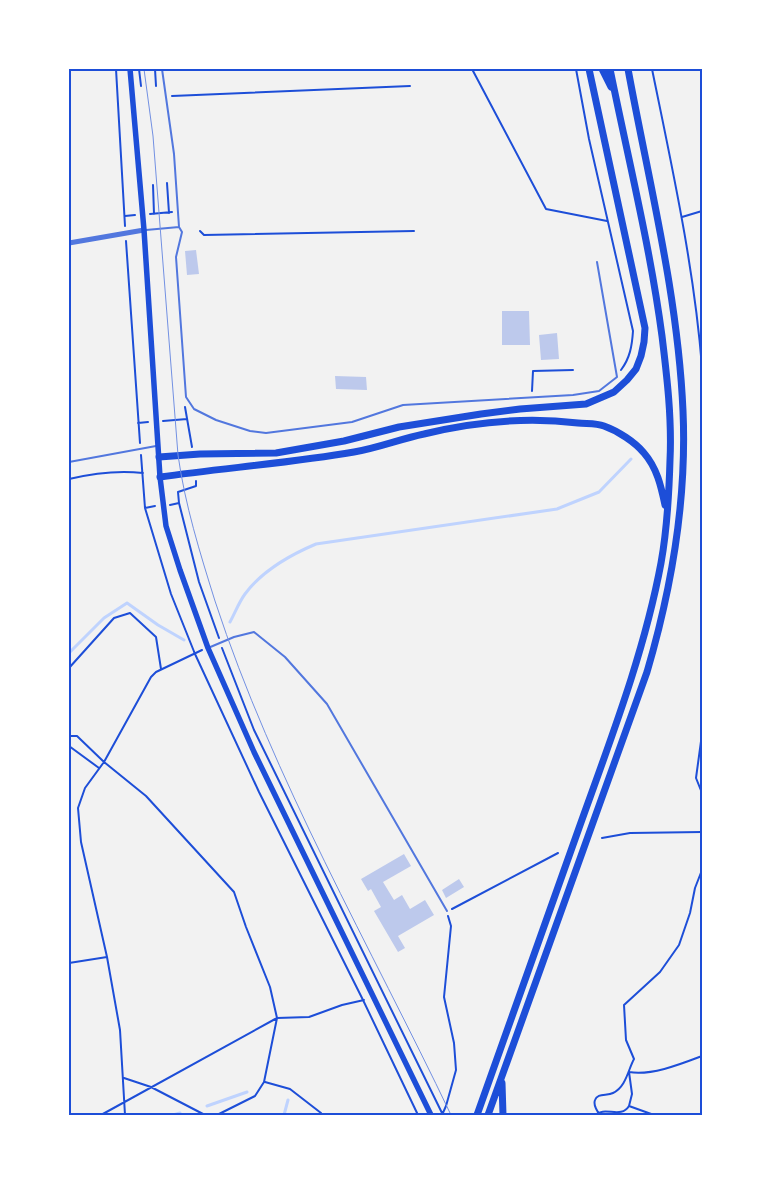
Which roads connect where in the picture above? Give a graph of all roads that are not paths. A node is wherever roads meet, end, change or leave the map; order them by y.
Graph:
1 (130, 69) edge
2 (162, 69) edge
3 (589, 69) edge
4 (602, 69) edge
5 (610, 69) edge
6 (628, 69) edge
7 (616, 98) junction
8 (178, 227) junction
9 (144, 230) junction
10 (69, 243) edge
11 (597, 262) dead end
12 (158, 446) junction
13 (159, 457) junction
14 (69, 462) edge
15 (160, 477) junction
16 (667, 515) junction
17 (208, 648) junction
18 (447, 911) road end
19 (502, 1077) junction
20 (430, 1113) edge
21 (476, 1115) edge
22 (488, 1115) edge
23 (503, 1115) edge

1 - 9 main road
2 - 8 lane
3 - 13 highway
4 - 7 highway
5 - 7 highway
6 - 19 highway
7 - 16 highway
8 - 9 lane
8 - 11 lane
9 - 10 street
9 - 12 main road
12 - 13 main road
12 - 14 lane
13 - 15 main road
15 - 16 highway
15 - 17 main road
16 - 21 highway
17 - 18 lane
17 - 20 main road
19 - 22 highway
19 - 23 highway

